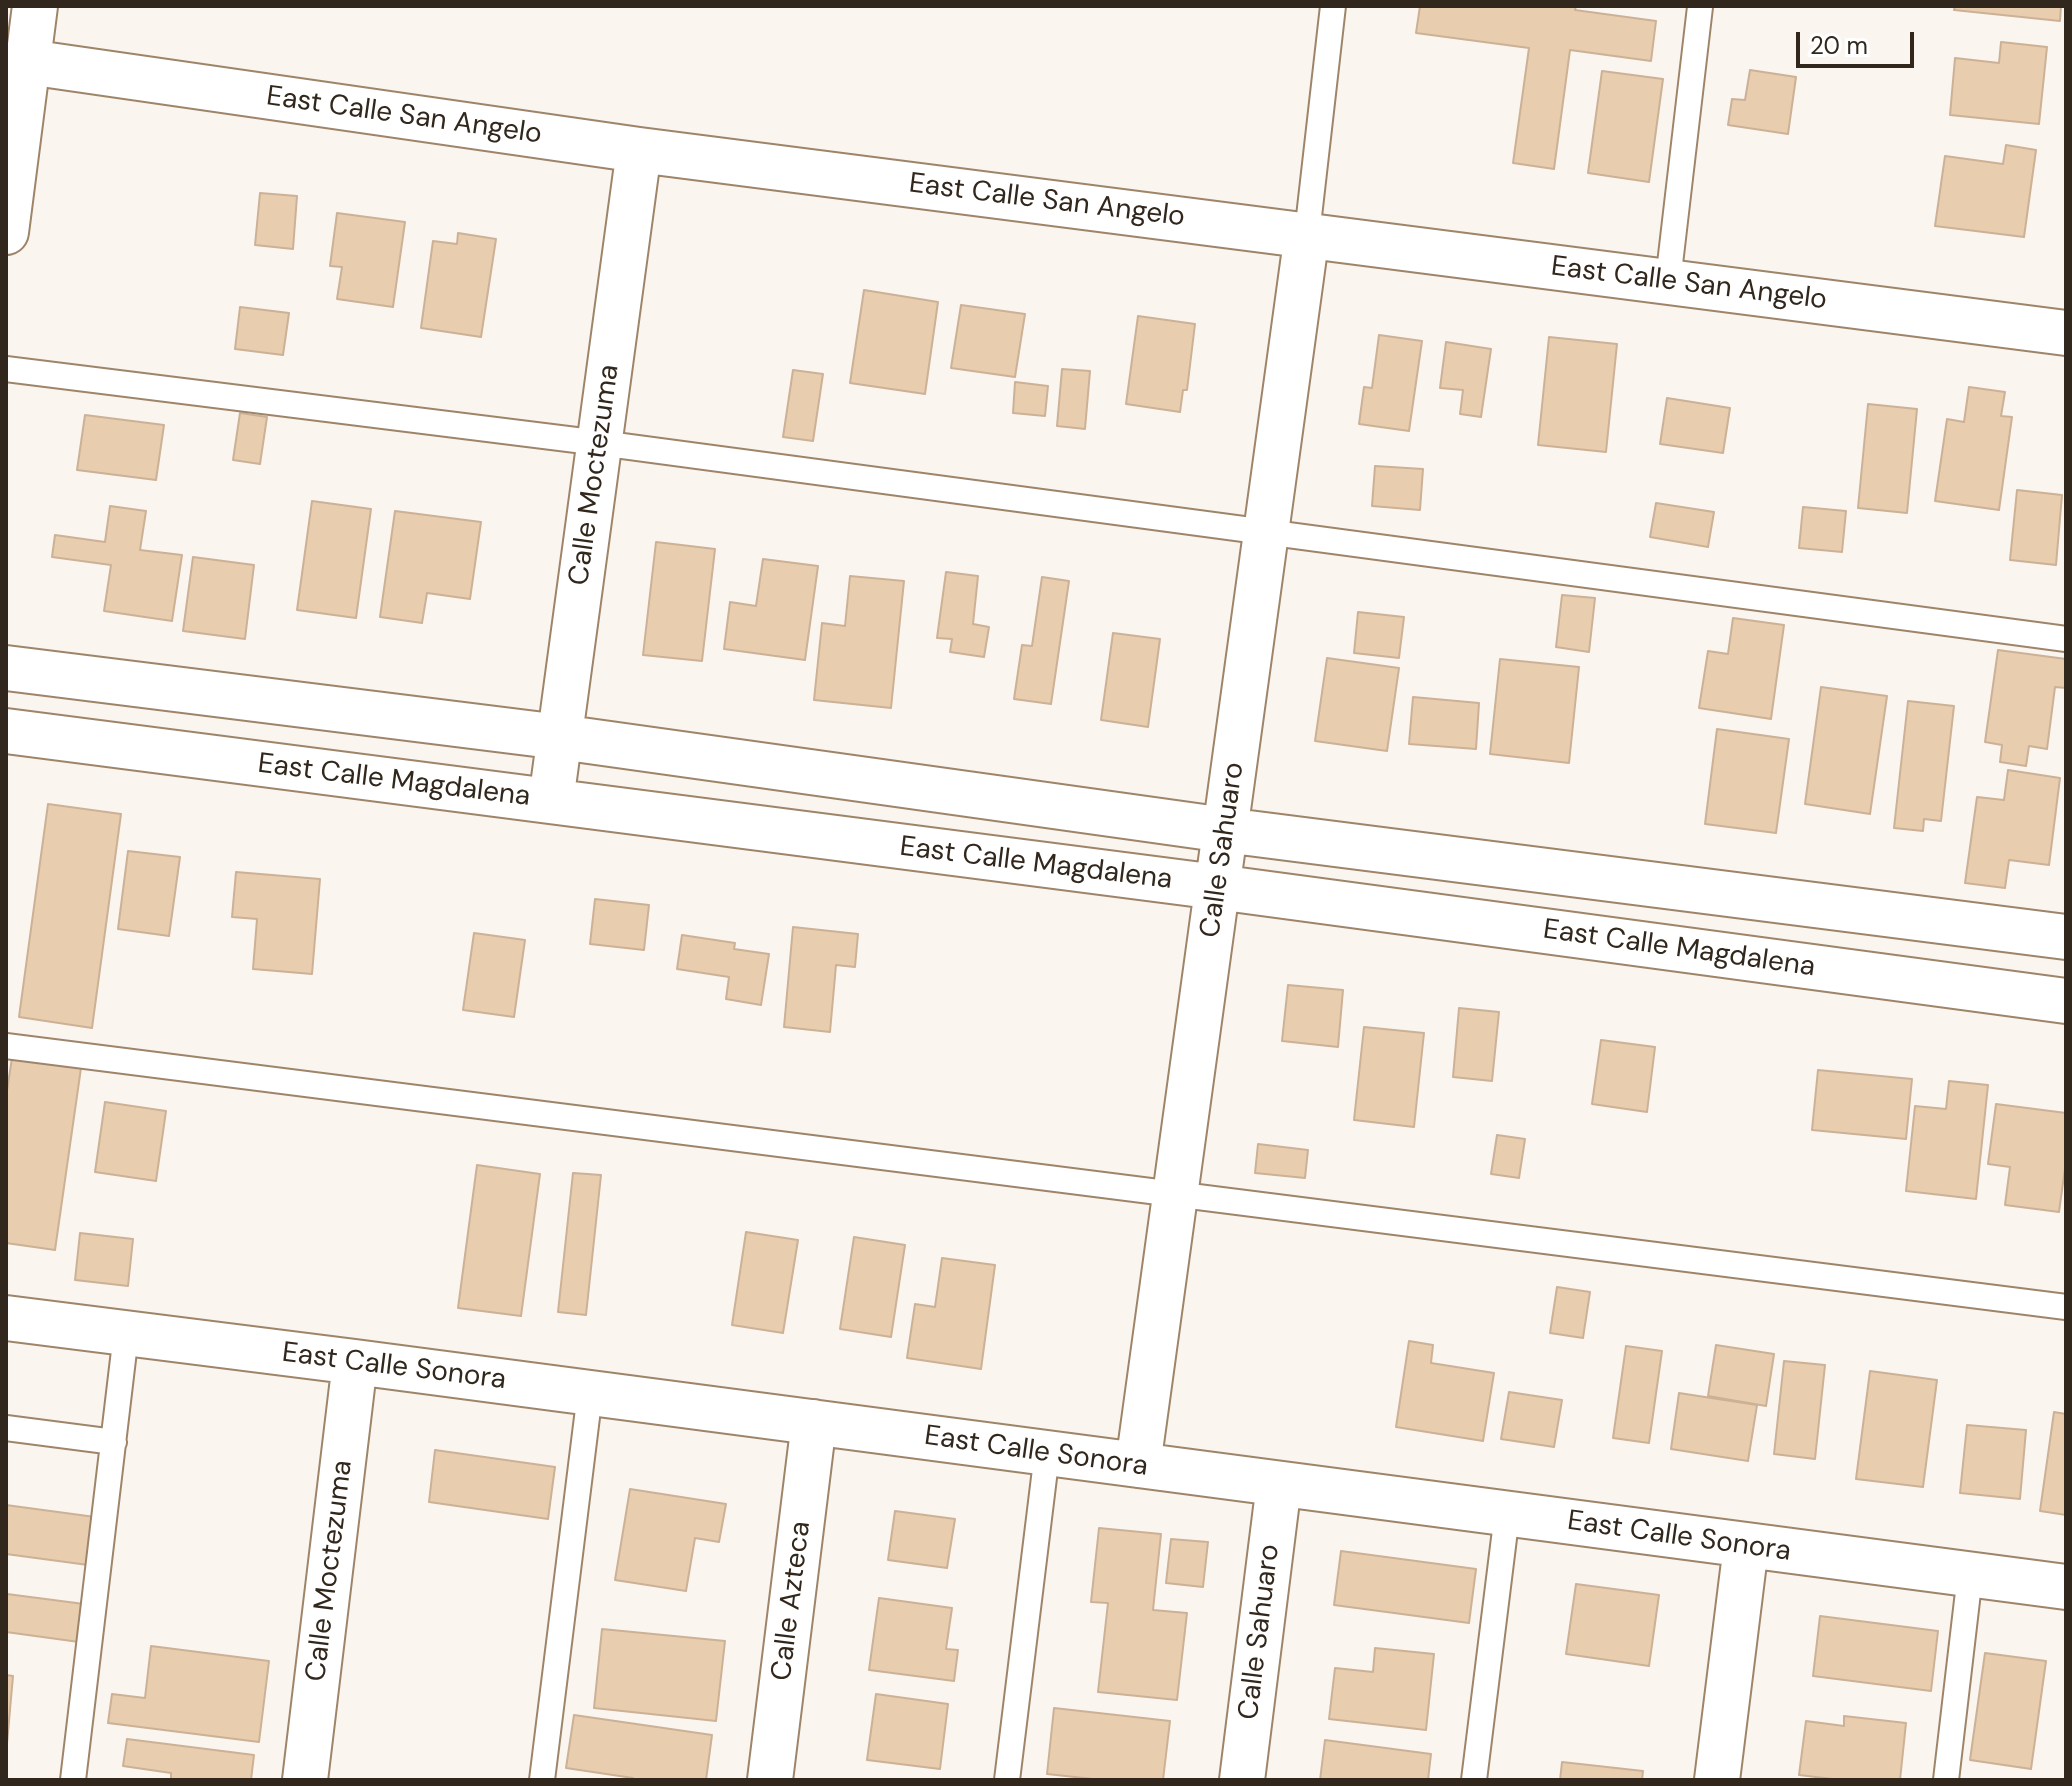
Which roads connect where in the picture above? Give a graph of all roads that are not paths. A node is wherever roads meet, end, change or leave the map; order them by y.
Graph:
1 (35, 6) edge
2 (1333, 6) edge
3 (1700, 7) edge
4 (28, 62) junction
5 (13, 128) edge
6 (639, 150) junction
7 (6, 232) edge
8 (1307, 234) junction
9 (1668, 281) junction
10 (2066, 333) edge
11 (6, 369) edge
12 (600, 443) junction
13 (1266, 534) junction
14 (2066, 639) edge
15 (6, 668) edge
16 (6, 731) edge
17 (560, 737) junction
18 (551, 801) junction
19 (1225, 830) junction
20 (1217, 887) junction
21 (2066, 937) edge
22 (2066, 1001) edge
23 (6, 1046) edge
24 (1176, 1193) junction
25 (2066, 1307) edge
26 (6, 1318) edge
27 (126, 1334) junction
28 (355, 1362) junction
29 (590, 1393) junction
30 (814, 1422) junction
31 (6, 1428) edge
32 (114, 1442) junction
33 (1047, 1453) junction
34 (1138, 1465) junction
35 (1279, 1484) junction
36 (1507, 1514) junction
37 (1746, 1546) junction
38 (1970, 1575) junction
39 (2066, 1587) edge
40 (73, 1780) edge
41 (305, 1780) edge
42 (542, 1780) edge
43 (770, 1780) edge
44 (1007, 1780) edge
45 (1242, 1780) edge
46 (1474, 1780) edge
47 (1717, 1780) edge
48 (1946, 1780) edge

1 - 4 street
2 - 8 lane
3 - 9 lane
4 - 5 street
4 - 6 street, East Calle San Angelo
5 - 7 street
6 - 8 street, East Calle San Angelo
6 - 12 street, Calle Moctezuma
8 - 9 street, East Calle San Angelo
8 - 13 street, Calle Sahuaro
9 - 10 street, East Calle San Angelo
11 - 12 lane
12 - 13 lane
12 - 17 street, Calle Moctezuma
13 - 14 lane
13 - 19 street, Calle Sahuaro
15 - 17 street, East Calle Magdalena
16 - 18 street, East Calle Magdalena
17 - 18 street, Calle Moctezuma
17 - 19 street, East Calle Magdalena
18 - 20 street, East Calle Magdalena
19 - 20 street, Calle Sahuaro
19 - 21 street, East Calle Magdalena
20 - 22 street, East Calle Magdalena
20 - 24 street, Calle Sahuaro
23 - 24 lane
24 - 25 lane
24 - 34 street, Calle Sahuaro
26 - 27 street, East Calle Sonora
27 - 28 street, East Calle Sonora
27 - 32 lane
28 - 29 street, East Calle Sonora
28 - 41 street, Calle Moctezuma
29 - 30 street, East Calle Sonora
29 - 42 lane
30 - 33 street, East Calle Sonora
30 - 43 street, Calle Azteca
31 - 32 lane
32 - 40 lane
33 - 34 street, East Calle Sonora
33 - 44 lane
34 - 35 street, East Calle Sonora
35 - 36 street, East Calle Sonora
35 - 45 street, Calle Sahuaro
36 - 37 street, East Calle Sonora
36 - 46 lane
37 - 38 street, East Calle Sonora
37 - 47 street
38 - 39 street, East Calle Sonora
38 - 48 lane

